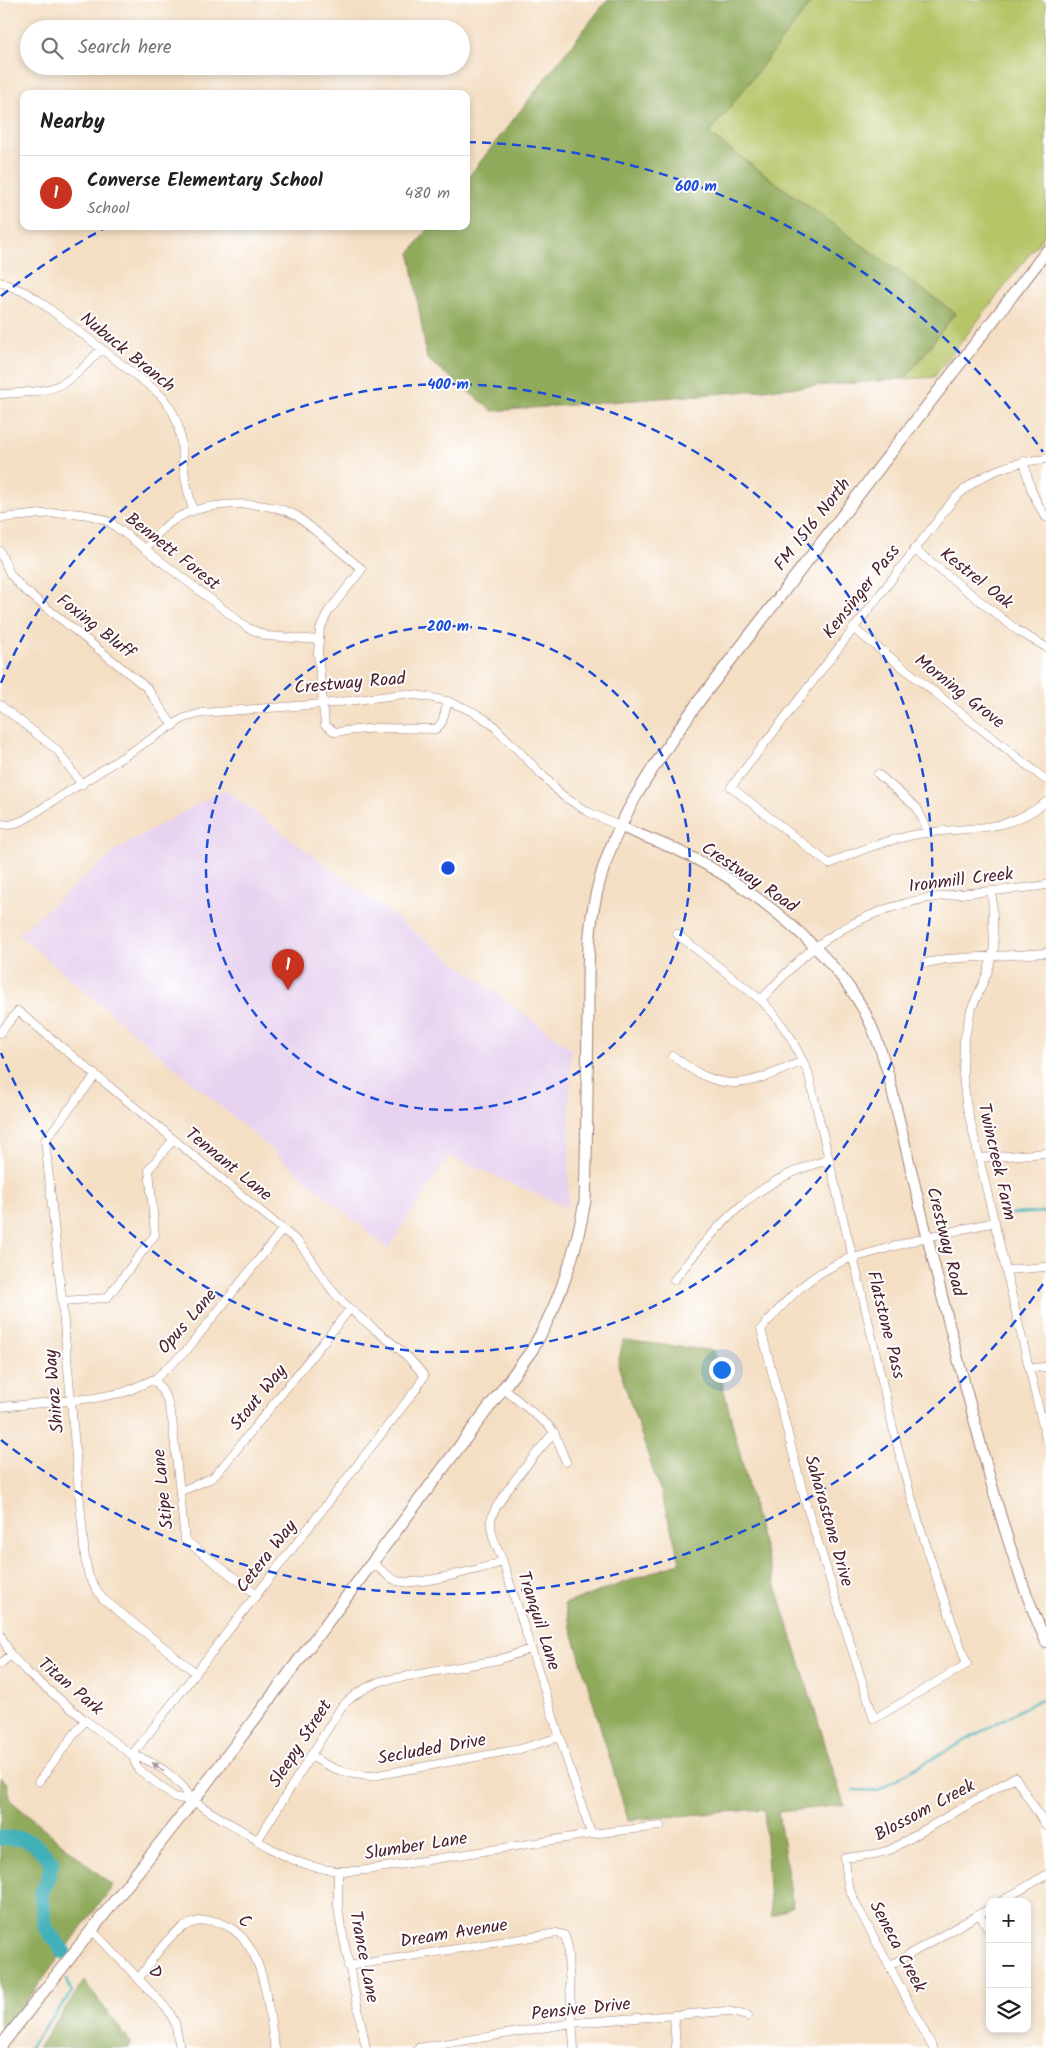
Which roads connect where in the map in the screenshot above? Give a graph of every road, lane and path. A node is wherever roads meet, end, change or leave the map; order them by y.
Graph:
1 (1046, 252) edge
2 (0, 282) edge
3 (101, 349) junction
4 (0, 394) edge
5 (1046, 459) edge
6 (1024, 461) junction
7 (193, 511) junction
8 (1046, 517) edge
9 (0, 518) edge
10 (914, 549) junction
11 (146, 550) junction
12 (0, 551) edge
13 (853, 628) junction
14 (318, 640) junction
15 (1046, 647) edge
16 (448, 702) junction
17 (324, 704) junction
18 (0, 705) edge
19 (173, 726) junction
20 (878, 774) dead end
21 (1046, 780) edge
22 (82, 785) junction
23 (1046, 802) edge
24 (0, 824) edge
25 (621, 827) junction
26 (929, 833) junction
27 (1046, 885) edge
28 (992, 892) junction
29 (677, 934) dead end
30 (817, 948) junction
31 (1046, 953) edge
32 (992, 956) junction
33 (926, 963) dead end
34 (761, 1000) junction
35 (0, 1034) edge
36 (673, 1056) dead end
37 (803, 1061) junction
38 (96, 1075) junction
39 (173, 1140) junction
40 (1046, 1153) edge
41 (979, 1158) junction
42 (829, 1160) junction
43 (995, 1222) junction
44 (284, 1229) junction
45 (927, 1237) junction
46 (853, 1258) junction
47 (1046, 1268) edge
48 (1006, 1270) junction
49 (674, 1280) dead end
50 (62, 1301) junction
51 (350, 1309) junction
52 (1030, 1368) junction
53 (1046, 1368) edge
54 (424, 1376) joint
55 (154, 1379) junction
56 (504, 1389) junction
57 (70, 1401) junction
58 (0, 1406) edge
59 (554, 1432) junction
60 (1046, 1439) edge
61 (566, 1462) dead end
62 (181, 1491) junction
63 (372, 1562) junction
64 (503, 1562) junction
65 (257, 1595) junction
66 (0, 1634) edge
67 (1046, 1642) edge
68 (530, 1649) junction
69 (11, 1655) junction
70 (0, 1664) edge
71 (196, 1673) junction
72 (874, 1719) joint
73 (86, 1720) junction
74 (560, 1737) junction
75 (132, 1755) junction
76 (311, 1756) junction
77 (40, 1781) dead end
78 (193, 1801) junction
79 (660, 1826) dead end
80 (1046, 1826) edge
81 (591, 1834) junction
82 (257, 1841) junction
83 (845, 1858) joint
84 (338, 1871) junction
85 (1046, 1875) edge
86 (1007, 1898) edge
87 (986, 1910) edge
88 (979, 1914) junction
89 (986, 1925) edge
90 (92, 1929) junction
91 (348, 1966) junction
92 (889, 1966) junction
93 (139, 1978) junction
94 (674, 2016) junction
95 (748, 2016) dead end
96 (573, 2023) junction
97 (0, 2047) edge
98 (180, 2048) edge
99 (275, 2048) edge
100 (366, 2048) edge
101 (418, 2048) edge
102 (574, 2048) edge
103 (676, 2048) edge
104 (933, 2048) edge

1 - 25 main road, FM 1516 North
2 - 3 street, Nubuck Branch
3 - 4 street
3 - 7 street, Nubuck Branch
5 - 6 street, Kensinger Pass
6 - 8 street
6 - 10 street, Kensinger Pass
7 - 11 street
7 - 14 street
9 - 11 street, Bennett Forest
10 - 13 street, Kensinger Pass
10 - 15 street, Kestrel Oak
11 - 14 street, Bennett Forest
12 - 19 street, Foxing Bluff
13 - 21 street, Morning Grove
13 - 26 street, Kensinger Pass
14 - 17 street
16 - 17 street, Crestway Road
16 - 17 street
16 - 25 street, Crestway Road
17 - 19 street, Crestway Road
18 - 22 street
19 - 22 street, Crestway Road
20 - 26 street
22 - 24 street, Crestway Road
23 - 26 street
25 - 30 street, Crestway Road
25 - 56 main road, FM 1516 North
27 - 28 street, Ironmill Creek
28 - 30 street, Ironmill Creek
28 - 32 street, Twincreek Farm
29 - 34 street, Flatstone Pass
30 - 34 street, Ironmill Creek
30 - 45 street, Crestway Road
31 - 32 street
32 - 33 street
32 - 41 street, Twincreek Farm
34 - 37 street, Flatstone Pass
35 - 38 street, Tennant Lane
36 - 37 street
37 - 42 street, Flatstone Pass
38 - 39 street, Tennant Lane
38 - 50 street, Shiraz Way
39 - 44 street, Tennant Lane
39 - 50 street
40 - 41 street
41 - 43 street, Twincreek Farm
42 - 46 street, Flatstone Pass
42 - 49 street
43 - 45 street
43 - 48 street, Twincreek Farm
44 - 51 street, Tennant Lane
44 - 55 street, Opus Lane
45 - 46 street
45 - 67 street, Crestway Road
46 - 72 street, Saharastone Drive
46 - 72 street, Flatstone Pass
47 - 48 street
48 - 52 street, Twincreek Farm
50 - 57 street, Shiraz Way
51 - 54 street, Tennant Lane
51 - 62 street, Stout Way
52 - 53 street
52 - 60 street, Twincreek Farm
54 - 65 street, Cetera Way
55 - 57 street, Opus Lane
55 - 62 street, Stipe Lane
56 - 59 street
56 - 63 main road, FM 1516 North
57 - 58 street, Opus Lane
57 - 71 street, Shiraz Way
59 - 61 street
59 - 64 street, Tranquil Lane
62 - 65 street, Stipe Lane
63 - 64 street
63 - 78 main road, FM 1516 North
64 - 68 street, Tranquil Lane
65 - 71 street, Cetera Way
66 - 69 street, Titan Park
68 - 74 street, Tranquil Lane
68 - 76 street, Sleepy Street
69 - 70 street
69 - 73 street, Titan Park
71 - 75 street, Cetera Way
73 - 75 street, Titan Park
73 - 77 street
74 - 76 street, Secluded Drive
74 - 81 street, Tranquil Lane
78 -> 75 street
75 - 78 street
76 - 82 street, Sleepy Street
78 - 82 street, Slumber Lane
78 - 90 main road, FM 1516 North
79 - 81 street, Slumber Lane
80 - 83 street, Blossom Creek
81 - 84 street, Slumber Lane
82 - 84 street, Slumber Lane
83 - 92 street, Seneca Creek
84 - 91 street, Trance Lane
85 - 86 street
87 - 88 street
88 - 89 street
88 - 92 street
90 - 93 street, D
90 - 97 main road, FM 1516 North
91 - 96 street, Dream Avenue
91 - 100 street, Trance Lane
92 - 104 street, Seneca Creek
93 - 98 street, D
93 - 99 street, C
94 - 95 street, Pensive Drive
94 - 96 street, Pensive Drive
94 - 103 street
96 - 101 street, Pensive Drive
96 - 102 street

